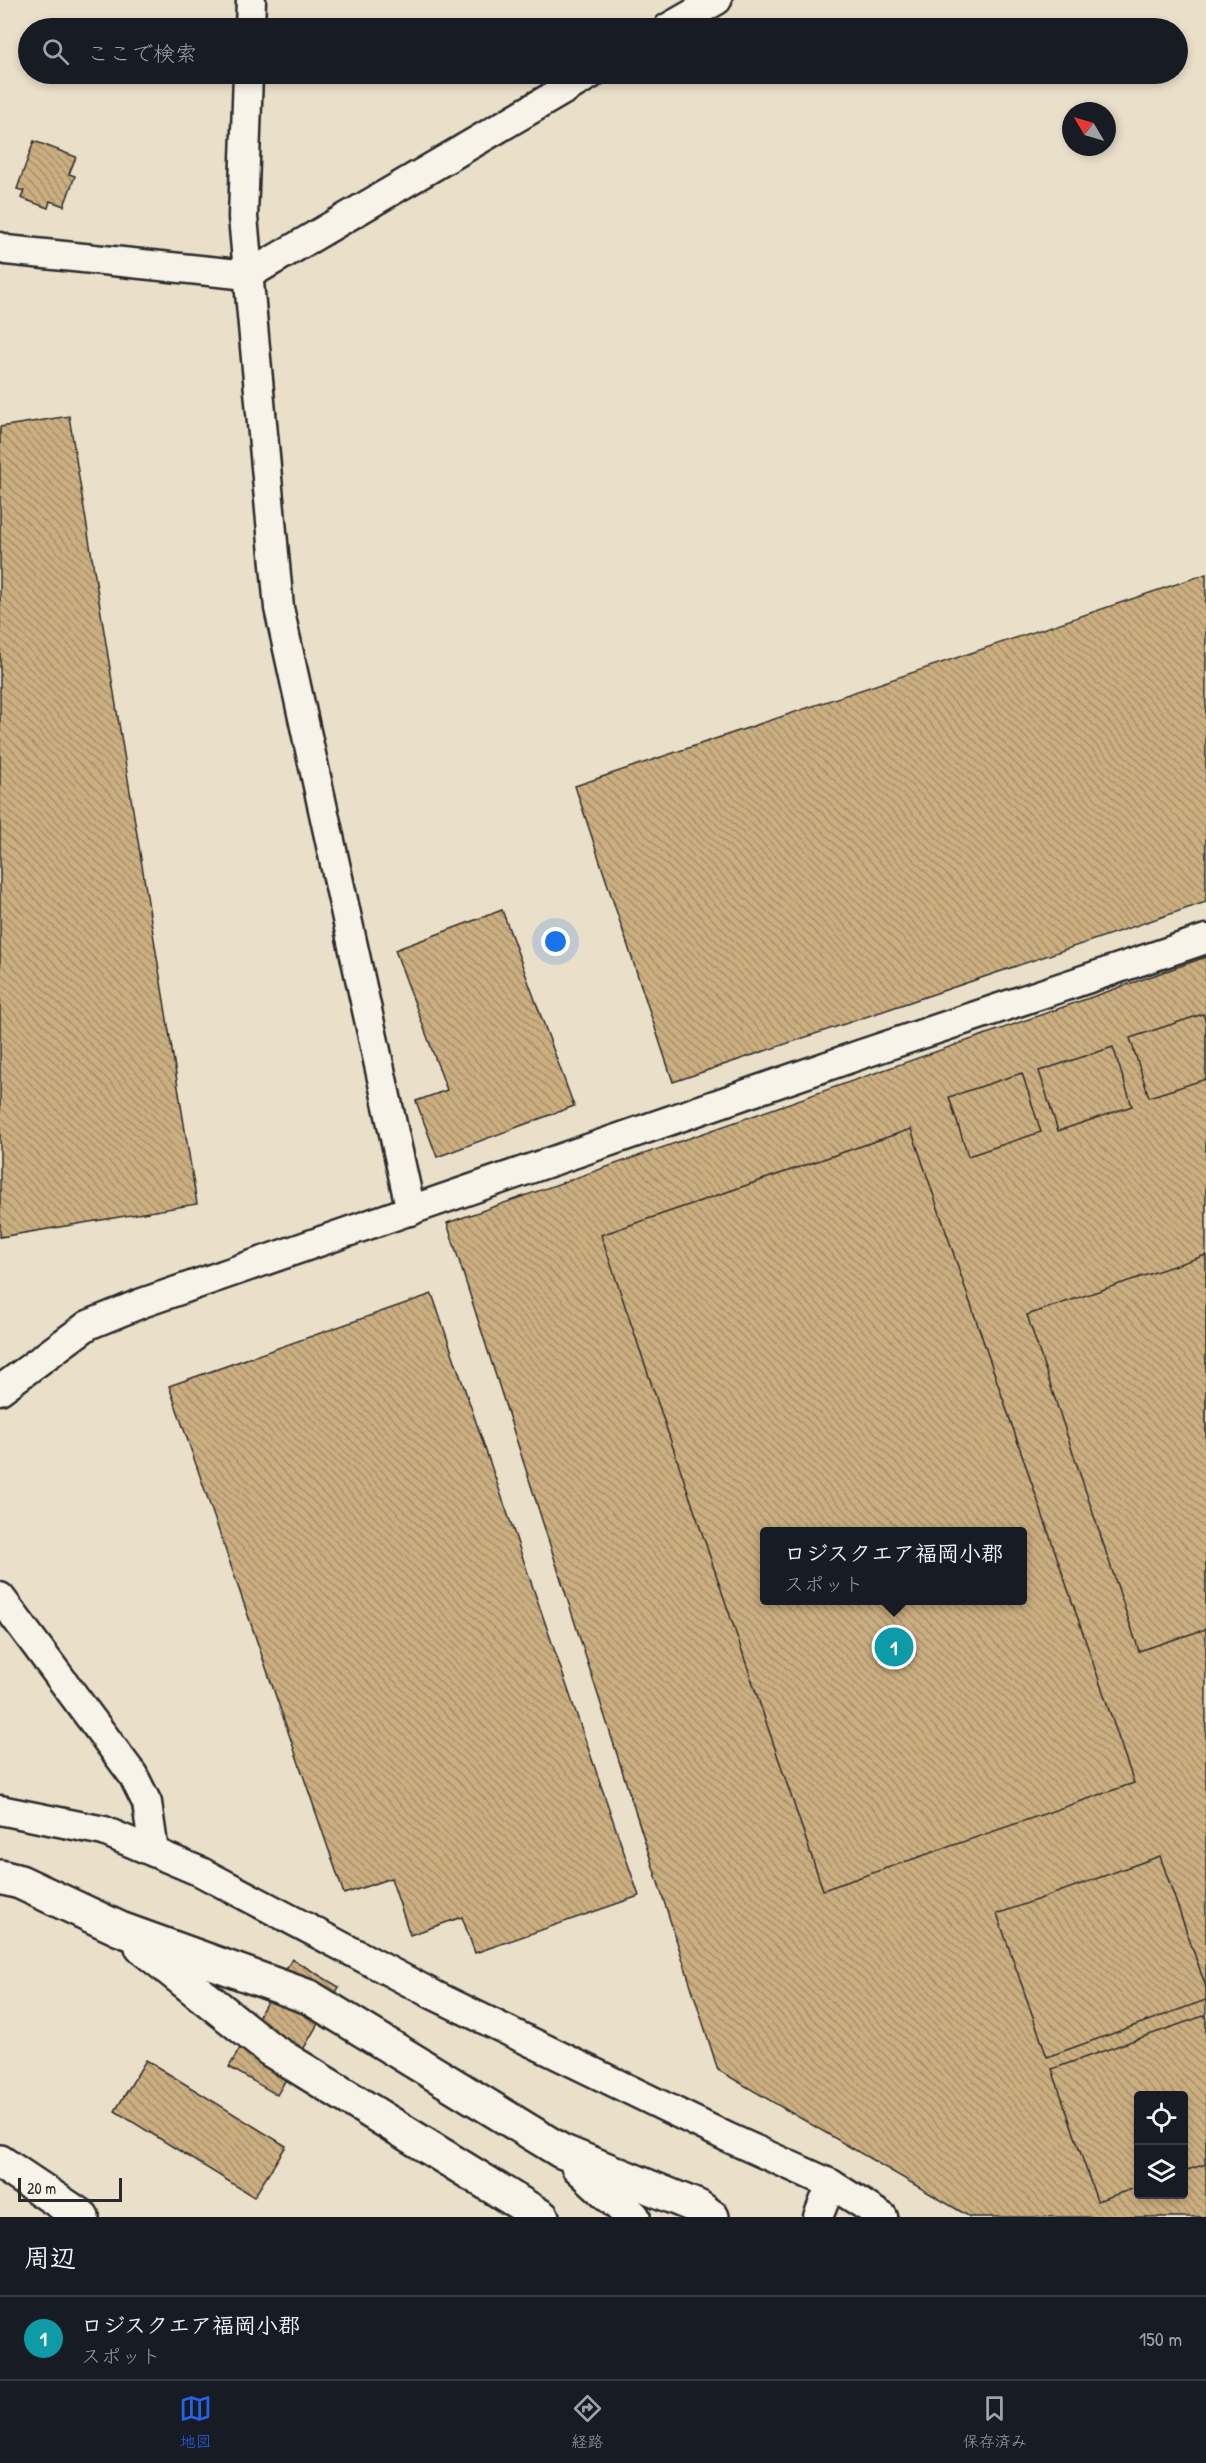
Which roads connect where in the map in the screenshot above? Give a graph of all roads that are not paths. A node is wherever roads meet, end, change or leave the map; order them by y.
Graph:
1 (251, 0) edge
2 (717, 0) edge
3 (250, 18) edge
4 (686, 18) edge
5 (248, 84) edge
6 (574, 84) edge
7 (0, 248) edge
8 (248, 274) junction
9 (1206, 939) edge
10 (411, 1211) junction
11 (0, 1390) edge
12 (0, 1597) edge
13 (0, 1809) edge
14 (154, 1852) junction
15 (0, 1877) edge
16 (120, 1929) junction
17 (561, 2151) junction
18 (0, 2162) edge
19 (831, 2184) junction
20 (535, 2215) edge
21 (82, 2217) edge
22 (633, 2217) edge
23 (712, 2217) edge
24 (818, 2217) edge
25 (883, 2217) edge

1 - 3 street
2 - 4 street
5 - 8 street
6 - 8 street
7 - 8 street
8 - 10 street
9 - 10 street
10 - 11 street
12 - 14 street
13 - 14 street
14 - 19 street
15 - 16 main road
16 - 17 main road
16 - 20 main road
17 - 22 main road
17 - 23 main road
18 - 21 main road
19 - 24 street
19 - 25 street

